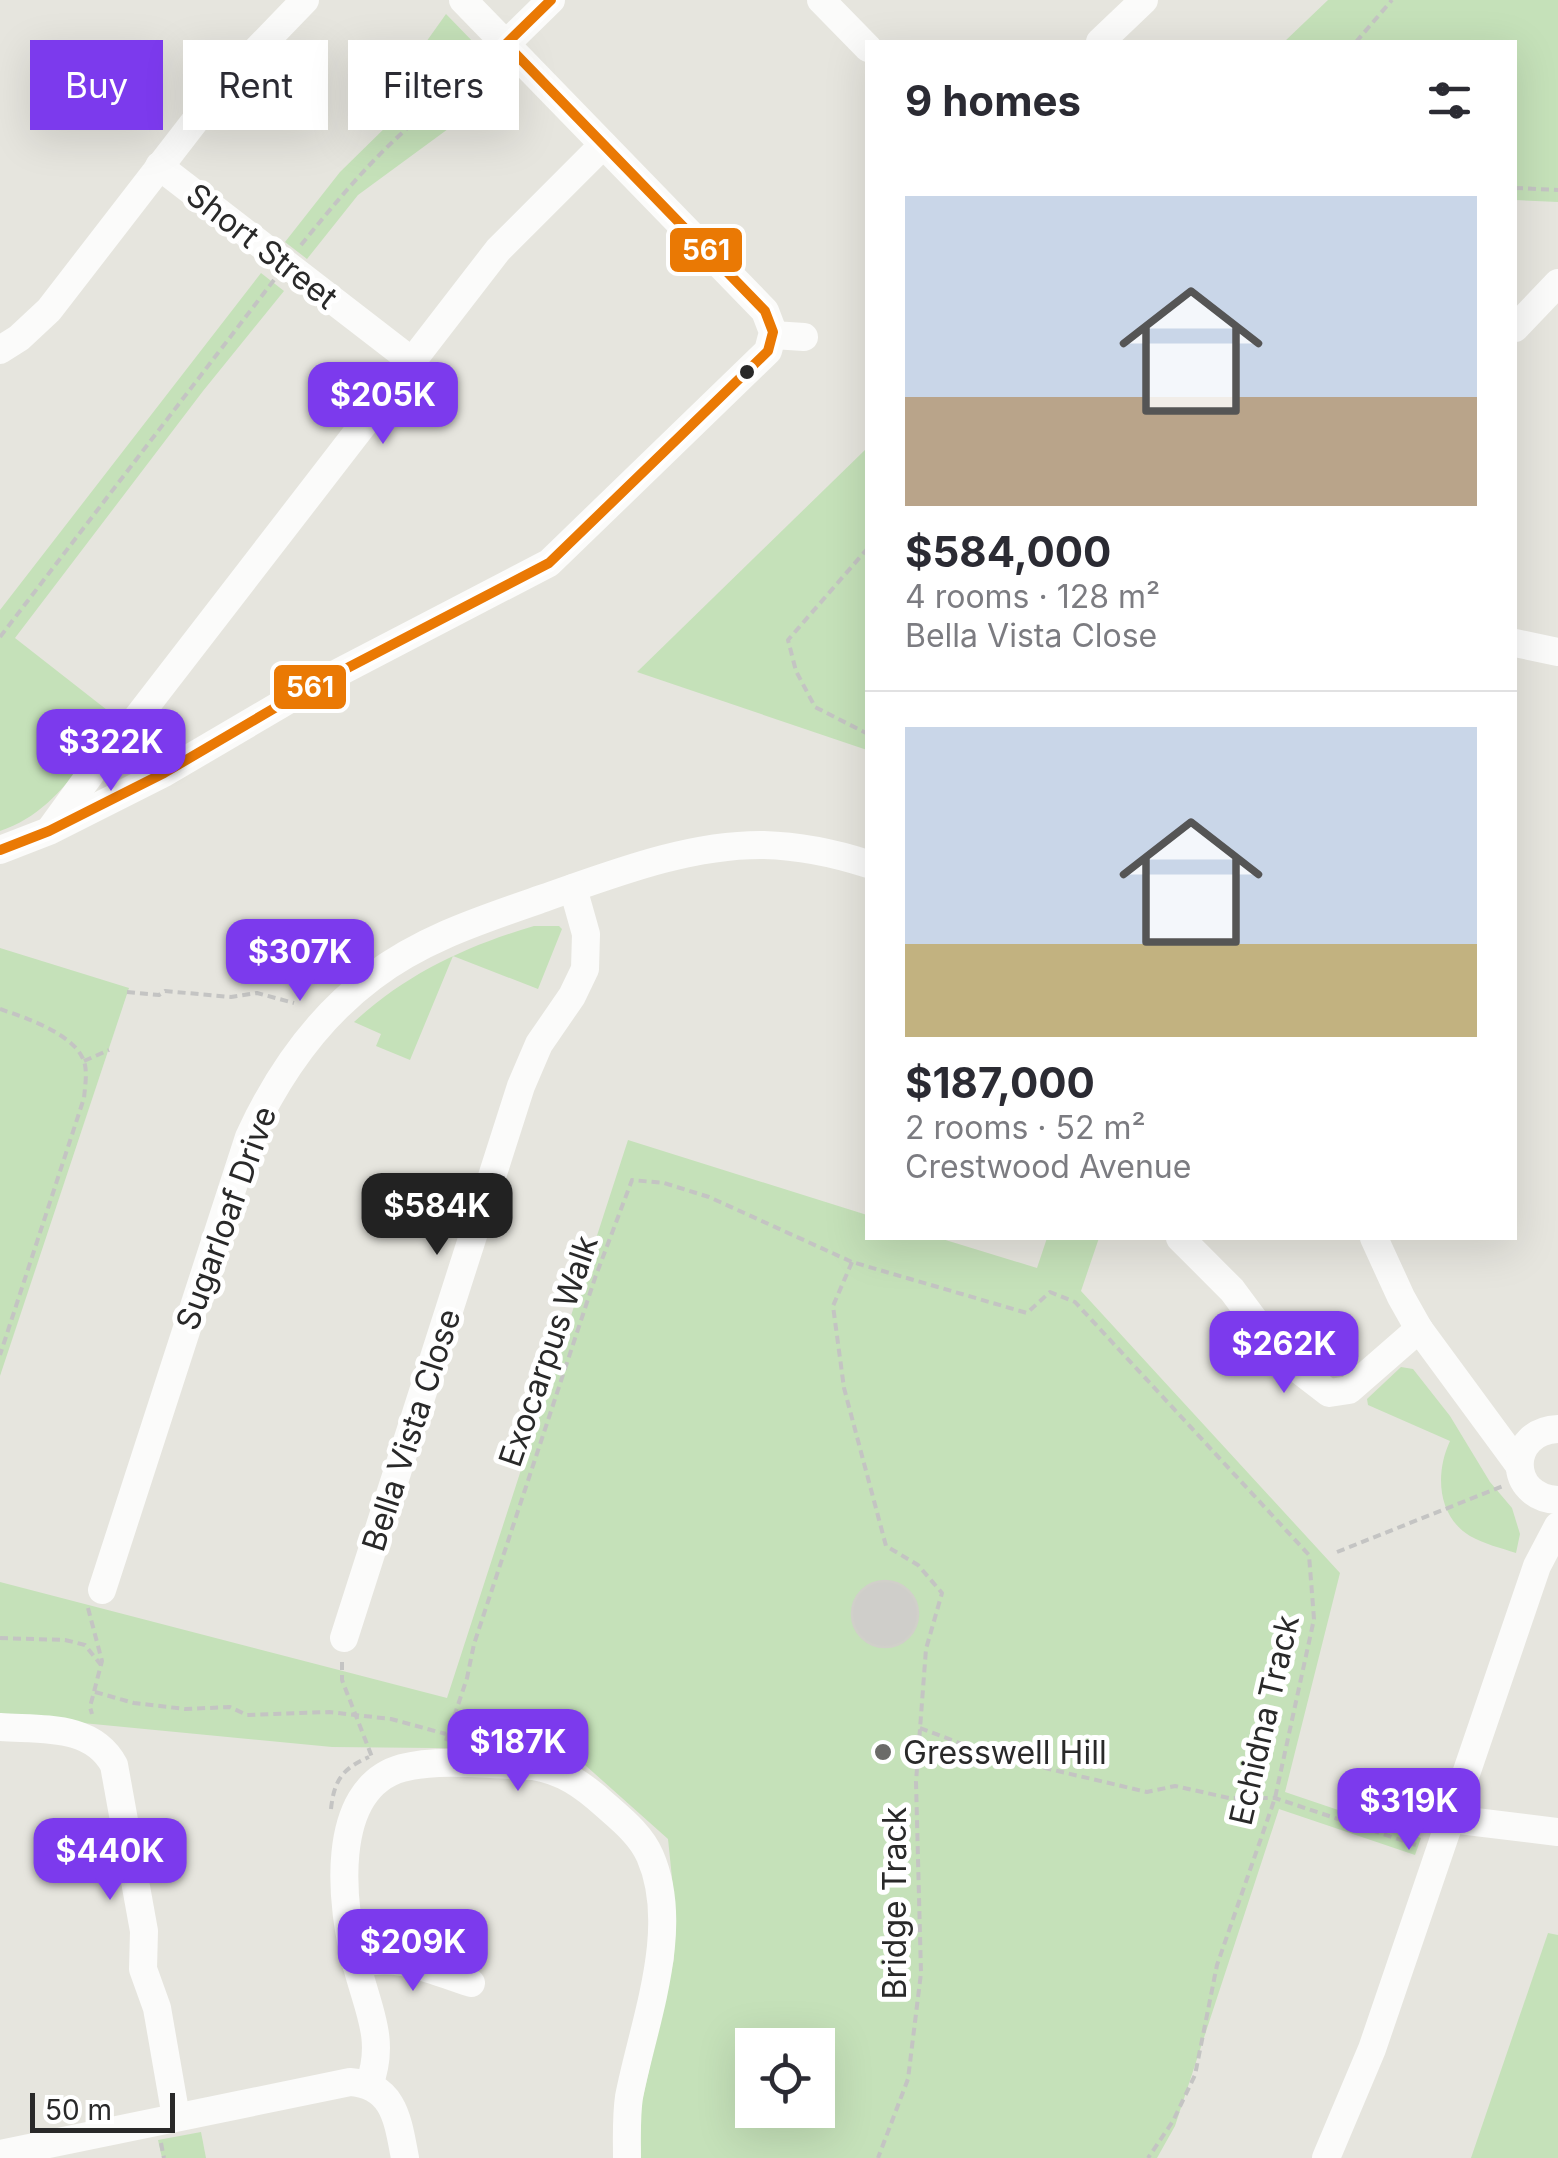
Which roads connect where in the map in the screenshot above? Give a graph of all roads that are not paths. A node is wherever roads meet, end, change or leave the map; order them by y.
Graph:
1 (305, 0) edge
2 (463, 0) edge
3 (551, 0) edge
4 (821, 0) edge
5 (1144, 0) edge
6 (492, 40) edge
7 (515, 40) edge
8 (1102, 40) edge
9 (865, 45) edge
10 (519, 69) edge
11 (603, 144) junction
12 (159, 166) junction
13 (1558, 283) edge
14 (1517, 326) edge
15 (773, 335) junction
16 (804, 337) dead end
17 (0, 350) edge
18 (412, 362) junction
19 (1517, 643) edge
20 (1558, 652) edge
21 (134, 723) junction
22 (88, 776) junction
23 (135, 788) junction
24 (108, 801) junction
25 (49, 830) junction
26 (0, 850) edge
27 (865, 863) edge
28 (574, 888) junction
29 (1182, 1240) edge
30 (1375, 1240) edge
31 (1419, 1329) junction
32 (1472, 1397) junction
33 (1550, 1424) edge
34 (1533, 1484) edge
35 (1558, 1526) edge
36 (1537, 1566) junction
37 (102, 1590) road end
38 (344, 1638) road end
39 (0, 1727) edge
40 (1451, 1818) junction
41 (1558, 1832) edge
42 (356, 1964) junction
43 (471, 1983) dead end
44 (369, 2084) junction
45 (168, 2128) junction
46 (0, 2154) edge
47 (406, 2158) edge
48 (627, 2158) edge
49 (1326, 2158) edge

1 - 12 street
2 - 6 street
3 - 7 street
4 - 9 street
5 - 8 street
10 - 11 street
11 - 15 street
11 - 18 street
12 - 17 street
12 - 18 street, Short Street
13 - 14 street
15 - 16 street
15 - 23 street
18 - 21 street
19 - 20 street
21 - 22 street
21 - 23 street
22 - 24 street
22 - 25 street
23 - 24 street
24 - 25 street
25 - 26 street
27 - 28 street, Sugarloaf Drive
28 - 37 street, Sugarloaf Drive
28 - 38 street, Bella Vista Close
29 - 31 street
30 - 31 street
31 - 32 street
32 - 33 street
32 - 34 street
33 - 34 street
34 - 36 street
35 - 36 street
36 - 40 street
39 - 45 street
40 - 41 street
40 - 49 street
42 - 43 street
42 - 44 street
42 - 48 street
44 - 45 street
44 - 47 street
45 - 46 street

